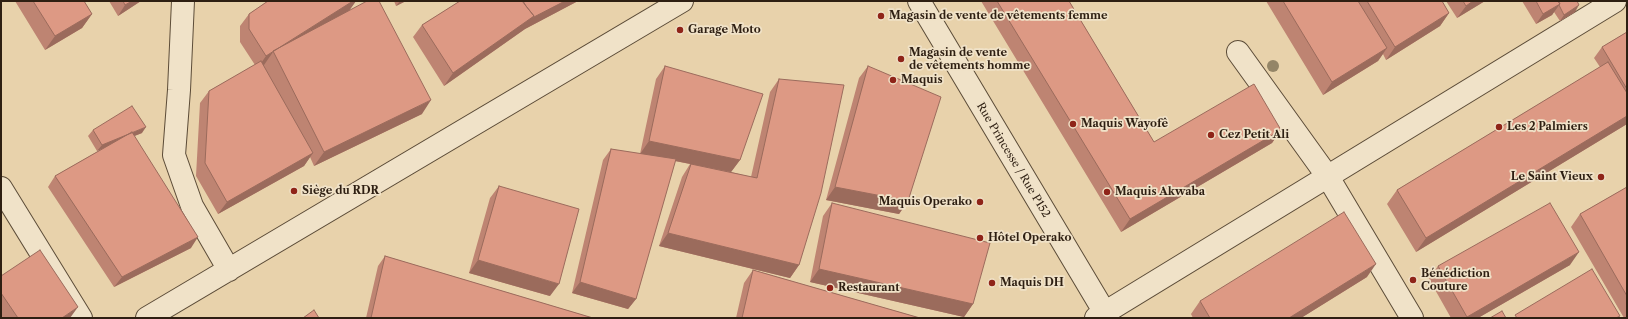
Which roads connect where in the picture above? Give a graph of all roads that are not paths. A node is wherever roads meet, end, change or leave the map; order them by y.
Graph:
1 (183, 1) edge
2 (682, 1) edge
3 (919, 1) edge
4 (1615, 1) edge
5 (1238, 52) dead end
6 (1328, 177) junction
7 (1, 188) edge
8 (229, 270) junction
9 (1103, 316) edge
10 (81, 318) edge
11 (147, 318) edge
12 (1412, 318) edge

1 - 8 street
2 - 8 street
3 - 9 street, Rue Princesse / Rue P152
4 - 6 street
5 - 6 street
6 - 9 street
6 - 12 street
7 - 10 street
8 - 11 street

